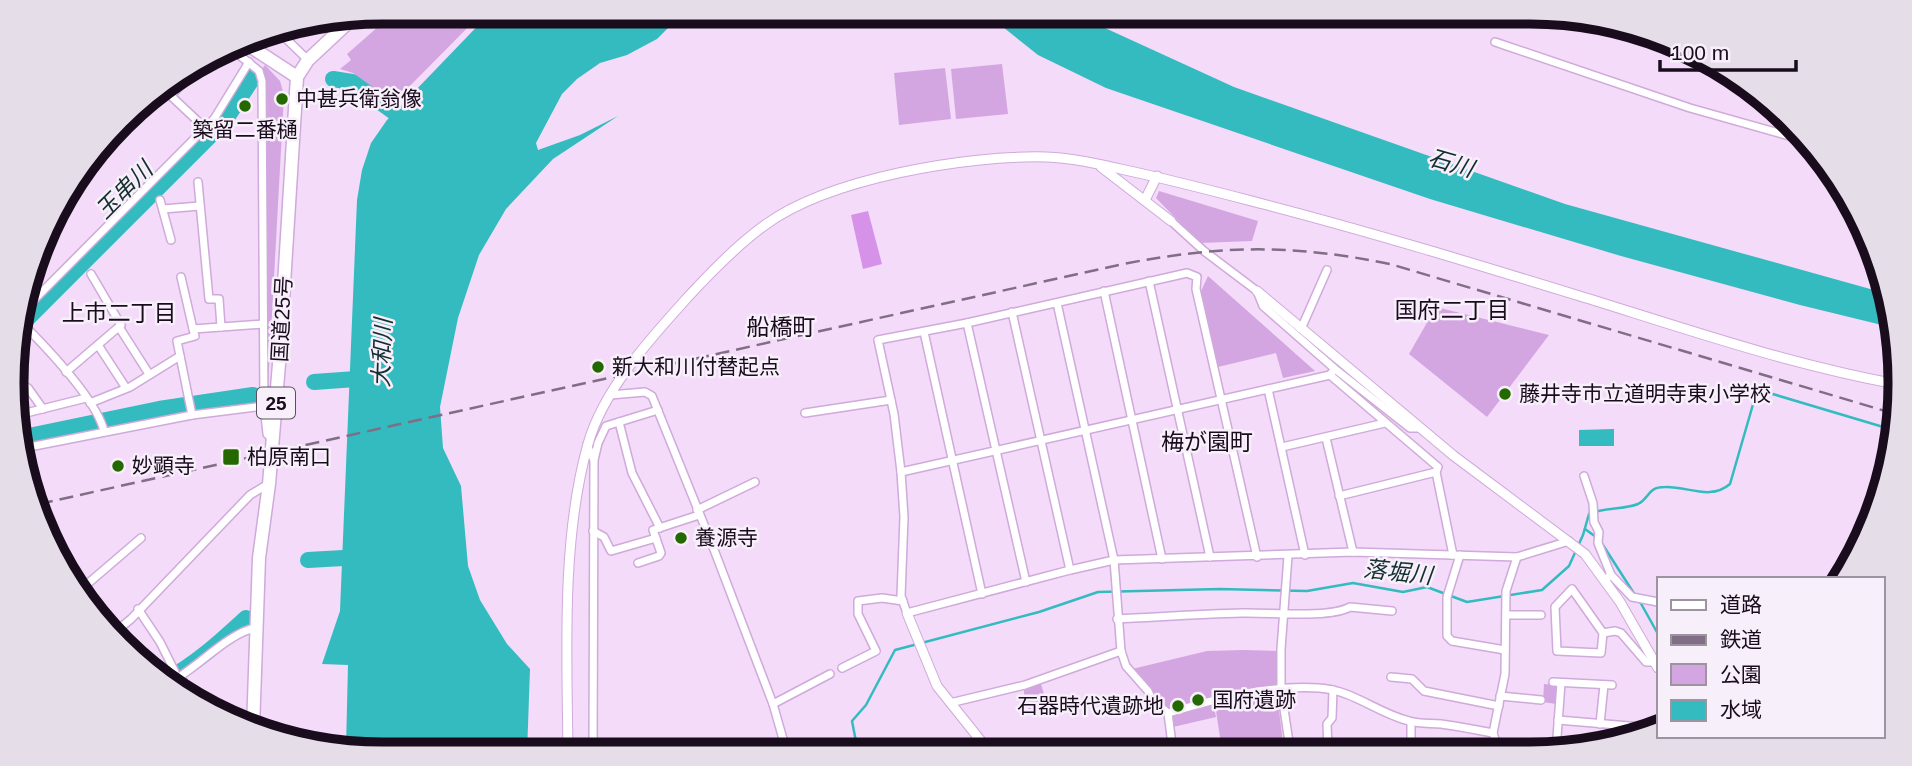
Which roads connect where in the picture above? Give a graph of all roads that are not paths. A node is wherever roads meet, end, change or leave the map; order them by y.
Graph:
1 (344, 27) edge
2 (286, 38) edge
3 (1495, 42) dead end
4 (254, 49) edge
5 (239, 55) edge
6 (308, 60) junction
7 (249, 62) junction
8 (297, 78) junction
9 (174, 92) edge
10 (205, 128) junction
11 (1787, 135) edge
12 (1096, 163) junction
13 (1157, 176) junction
14 (198, 183) dead end
15 (160, 200) dead end
16 (1145, 200) junction
17 (200, 206) junction
18 (163, 209) junction
19 (1171, 221) joint
20 (171, 240) dead end
21 (1327, 270) dead end
22 (91, 274) dead end
23 (181, 277) dead end
24 (1149, 281) junction
25 (1104, 291) junction
26 (1257, 291) junction
27 (35, 299) edge
28 (1057, 303) junction
29 (1012, 312) junction
30 (967, 323) junction
31 (263, 324) junction
32 (119, 327) junction
33 (221, 327) junction
34 (193, 328) junction
35 (1301, 328) junction
36 (29, 330) edge
37 (924, 332) junction
38 (98, 345) junction
39 (180, 356) junction
40 (66, 372) junction
41 (1333, 372) junction
42 (149, 374) junction
43 (1888, 382) edge
44 (24, 386) edge
45 (126, 388) junction
46 (1268, 389) junction
47 (610, 395) junction
48 (891, 400) junction
49 (1222, 400) junction
50 (88, 401) junction
51 (264, 406) junction
52 (43, 409) junction
53 (1176, 410) junction
54 (657, 411) junction
55 (26, 413) edge
56 (805, 413) dead end
57 (192, 414) junction
58 (1132, 419) junction
59 (619, 422) junction
60 (1385, 423) junction
61 (1421, 428) junction
62 (1086, 429) junction
63 (104, 431) junction
64 (1326, 438) junction
65 (1041, 439) junction
66 (273, 440) junction
67 (587, 445) junction
68 (30, 447) edge
69 (1282, 447) junction
70 (996, 449) junction
71 (953, 459) junction
72 (594, 460) junction
73 (901, 472) junction
74 (1436, 472) junction
75 (1584, 476) dead end
76 (755, 482) dead end
77 (269, 484) junction
78 (1339, 496) junction
79 (698, 512) junction
80 (660, 528) junction
81 (593, 531) junction
82 (141, 538) dead end
83 (656, 538) junction
84 (1569, 541) junction
85 (1353, 552) junction
86 (1305, 555) junction
87 (1457, 555) junction
88 (1257, 556) junction
89 (1287, 556) junction
90 (1210, 557) junction
91 (1517, 557) junction
92 (1162, 559) junction
93 (1114, 560) junction
94 (638, 563) dead end
95 (1070, 569) junction
96 (1607, 577) junction
97 (1026, 582) junction
98 (86, 585) edge
99 (982, 594) junction
100 (903, 601) junction
101 (1657, 602) edge
102 (138, 609) junction
103 (1392, 611) dead end
104 (908, 613) junction
105 (1283, 614) junction
106 (1507, 615) junction
107 (1541, 615) dead end
108 (1117, 619) junction
109 (121, 627) edge
110 (255, 628) junction
111 (1603, 634) junction
112 (1506, 650) junction
113 (1121, 651) junction
114 (1657, 665) edge
115 (842, 668) dead end
116 (830, 674) dead end
117 (178, 675) junction
118 (1391, 677) dead end
119 (180, 678) edge
120 (1281, 689) junction
121 (1333, 690) junction
122 (1500, 696) junction
123 (1541, 700) dead end
124 (950, 703) junction
125 (773, 704) junction
126 (1499, 706) junction
127 (1168, 713) junction
128 (253, 717) edge
129 (1559, 720) junction
130 (1411, 722) junction
131 (1600, 724) junction
132 (1630, 726) edge
133 (1493, 733) junction
134 (1557, 740) edge
135 (568, 742) edge
136 (593, 742) edge
137 (784, 742) edge
138 (981, 742) edge
139 (1172, 742) edge
140 (1289, 742) edge
141 (1328, 742) edge
142 (1411, 742) edge
143 (1496, 742) edge

1 - 6 highway, 国道25号 / 25
2 - 6 street
3 - 11 street
4 - 8 highway
5 - 7 street
6 - 8 highway, 国道25号 / 25
7 - 10 street
7 - 31 street
8 - 66 highway, 国道25号 / 25
9 - 10 street
10 - 27 street
12 - 13 street
12 - 16 street
12 - 47 street
13 - 16 street
13 - 43 street
14 - 17 street
15 - 18 street
16 - 19 street
17 - 18 street
17 - 33 street
18 - 20 street
19 - 26 street
21 - 35 street
22 - 32 street
23 - 34 street
24 - 25 street
24 - 49 street
24 - 53 street
25 - 28 street
25 - 58 street
26 - 35 street
26 - 41 street
28 - 29 street
28 - 62 street
29 - 30 street
29 - 65 street
30 - 37 street
30 - 70 street
31 - 33 street
31 - 51 street
32 - 38 street
32 - 42 street
33 - 34 street
34 - 39 street
35 - 61 street
36 - 40 street
37 - 48 street
37 - 71 street
38 - 40 street
38 - 45 street
39 - 42 street
39 - 57 street
40 - 50 street
41 - 46 street
41 - 60 street
41 - 61 street
42 - 45 street
44 - 52 street
45 - 50 street
46 - 49 street
46 - 69 street
47 - 54 street
47 - 67 street
48 - 56 street
48 - 73 street
49 - 53 street
49 - 88 street
50 - 52 street
50 - 63 street
51 - 57 street
51 - 66 street
52 - 55 street
53 - 58 street
53 - 90 street
54 - 59 street
54 - 79 street
57 - 63 street
58 - 62 street
58 - 92 street
59 - 72 street
59 - 80 street
60 - 64 street
60 - 74 street
61 - 84 street
62 - 65 street
62 - 93 street
63 - 68 street
64 - 69 street
64 - 78 street
65 - 70 street
65 - 95 street
66 - 77 highway, 国道25号 / 25
67 - 72 street
67 - 135 street
69 - 86 street
70 - 71 street
70 - 97 street
71 - 73 street
71 - 99 street
72 - 81 street
73 - 100 street
74 - 78 street
74 - 87 street
75 - 96 street
76 - 79 street
77 - 102 street
77 - 110 highway, 国道25号 / 25
78 - 85 street
79 - 80 street
79 - 125 street
80 - 83 street
81 - 83 street
81 - 136 street
82 - 98 street
83 - 94 street
84 - 91 street
84 - 96 street
85 - 86 street
85 - 87 street
86 - 89 street
87 - 91 street
87 - 112 street
88 - 89 street
88 - 90 street
89 - 105 street
90 - 92 street
91 - 106 street
92 - 93 street
93 - 95 street
93 - 108 street
95 - 97 street
96 - 101 street
96 - 114 street
97 - 99 street
99 - 104 street
100 - 104 street
100 - 115 street
102 - 109 street
102 - 117 street
103 - 105 street
104 - 124 street
105 - 108 street
105 - 120 street
106 - 107 street
106 - 112 street
108 - 113 street
110 - 117 street
110 - 128 highway, 国道25号 / 25
111 - 111 street
111 - 114 street
112 - 122 street
113 - 124 street
113 - 127 street
116 - 125 street
117 - 119 street
118 - 126 street
120 - 121 street
120 - 127 street
120 - 140 street
121 - 130 street
121 - 141 street
122 - 123 street
122 - 126 street
124 - 138 street
125 - 137 street
126 - 133 street
127 - 139 street
129 - 131 street
129 - 131 street
129 - 134 street
130 - 133 street
130 - 142 street
131 - 132 street
133 - 143 street

